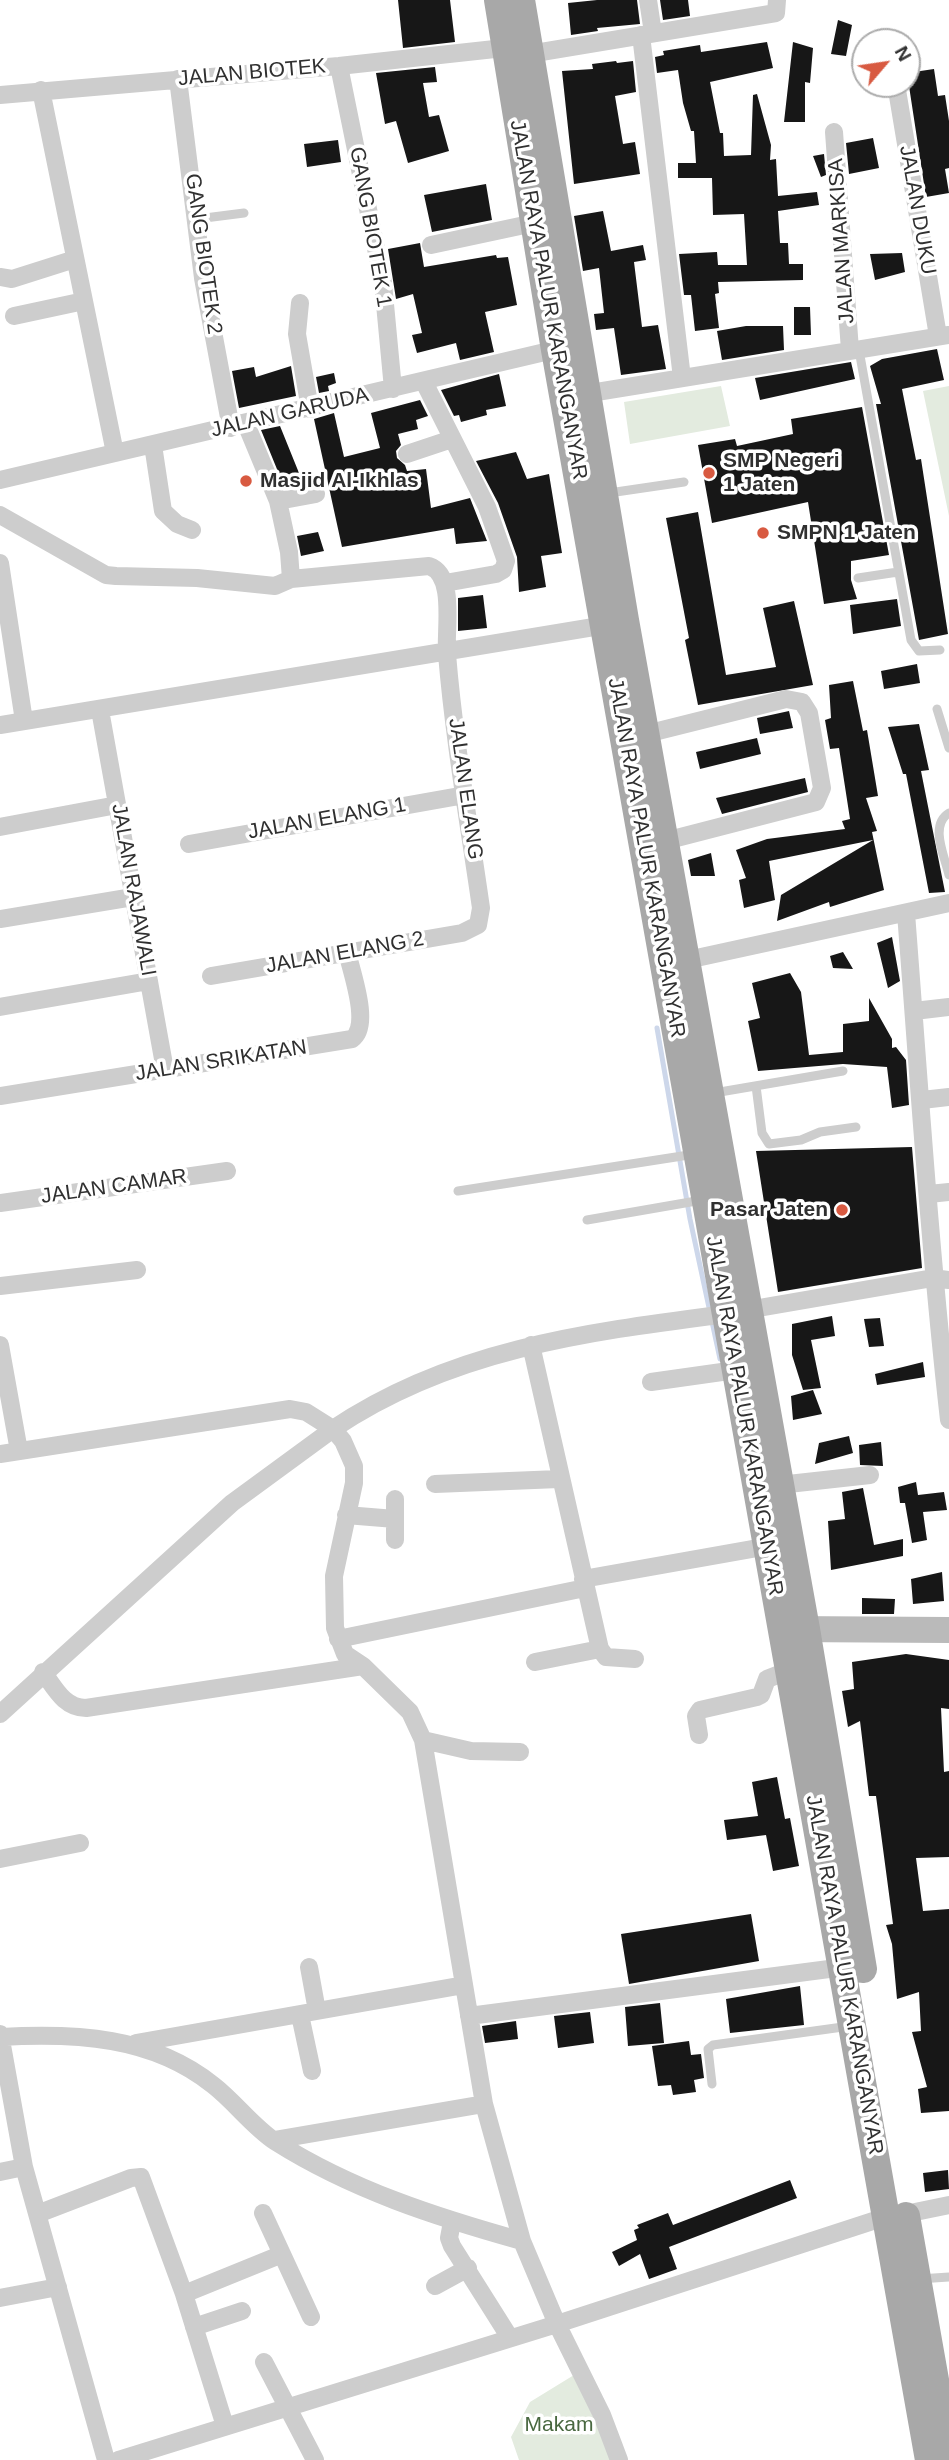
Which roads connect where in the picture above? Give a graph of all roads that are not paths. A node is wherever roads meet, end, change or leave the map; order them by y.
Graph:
1 (498, 0) edge
2 (521, 0) edge
3 (648, 0) edge
4 (777, 0) edge
5 (647, 34) junction
6 (516, 51) junction
7 (339, 66) junction
8 (178, 79) junction
9 (41, 90) junction
10 (0, 95) edge
11 (899, 98) edge
12 (834, 132) dead end
13 (244, 213) dead end
14 (197, 219) junction
15 (534, 223) junction
16 (431, 245) dead end
17 (75, 259) junction
18 (0, 277) edge
19 (84, 302) junction
20 (300, 303) dead end
21 (14, 316) dead end
22 (944, 335) edge
23 (567, 347) junction
24 (855, 350) junction
25 (682, 379) junction
26 (424, 382) junction
27 (393, 389) junction
28 (575, 395) junction
29 (310, 409) junction
30 (238, 426) junction
31 (452, 439) junction
32 (153, 446) junction
33 (115, 453) junction
34 (407, 454) dead end
35 (0, 480) edge
36 (684, 482) dead end
37 (316, 494) dead end
38 (593, 496) junction
39 (278, 501) junction
40 (0, 515) edge
41 (192, 530) dead end
42 (0, 563) edge
43 (898, 572) junction
44 (858, 578) dead end
45 (291, 579) junction
46 (445, 583) junction
47 (615, 623) junction
48 (940, 650) dead end
49 (447, 653) junction
50 (937, 709) dead end
51 (100, 710) junction
52 (23, 721) junction
53 (0, 725) edge
54 (646, 734) junction
55 (949, 748) edge
56 (465, 795) junction
57 (117, 805) junction
58 (949, 813) edge
59 (0, 827) edge
60 (665, 841) junction
61 (188, 844) dead end
62 (949, 875) edge
63 (133, 897) junction
64 (949, 903) edge
65 (906, 913) junction
66 (0, 919) edge
67 (478, 925) joint
68 (347, 952) junction
69 (676, 962) junction
70 (211, 976) dead end
71 (149, 981) junction
72 (0, 1007) edge
73 (949, 1007) edge
74 (914, 1011) junction
75 (165, 1070) junction
76 (843, 1071) dead end
77 (756, 1086) junction
78 (0, 1097) edge
79 (698, 1097) junction
80 (949, 1097) edge
81 (922, 1100) junction
82 (856, 1127) dead end
83 (684, 1156) junction
84 (227, 1171) dead end
85 (458, 1191) dead end
86 (949, 1192) edge
87 (929, 1194) junction
88 (693, 1202) junction
89 (0, 1203) edge
90 (587, 1220) dead end
91 (137, 1270) dead end
92 (941, 1279) edge
93 (0, 1286) edge
94 (723, 1314) junction
95 (531, 1345) junction
96 (0, 1346) edge
97 (2, 1368) edge
98 (736, 1370) junction
99 (651, 1382) dead end
100 (949, 1420) edge
101 (333, 1429) junction
102 (19, 1451) junction
103 (0, 1454) edge
104 (870, 1475) dead end
105 (559, 1479) junction
106 (435, 1484) dead end
107 (779, 1485) junction
108 (395, 1499) dead end
109 (346, 1516) junction
110 (395, 1519) junction
111 (395, 1539) dead end
112 (758, 1548) junction
113 (584, 1583) junction
114 (795, 1629) junction
115 (949, 1630) edge
116 (338, 1639) junction
117 (600, 1648) junction
118 (635, 1658) dead end
119 (535, 1662) dead end
120 (363, 1666) junction
121 (790, 1670) junction
122 (43, 1672) junction
123 (0, 1714) edge
124 (699, 1735) dead end
125 (423, 1740) junction
126 (520, 1752) dead end
127 (80, 1843) dead end
128 (0, 1859) edge
129 (309, 1967) dead end
130 (837, 1968) junction
131 (464, 1985) junction
132 (309, 2013) junction
133 (469, 2016) junction
134 (847, 2026) junction
135 (0, 2035) edge
136 (130, 2045) junction
137 (312, 2071) dead end
138 (712, 2084) dead end
139 (484, 2104) junction
140 (274, 2140) junction
141 (24, 2166) junction
142 (0, 2172) edge
143 (949, 2205) edge
144 (40, 2213) junction
145 (263, 2213) dead end
146 (882, 2219) junction
147 (452, 2222) junction
148 (522, 2241) junction
149 (280, 2255) junction
150 (468, 2269) junction
151 (949, 2277) edge
152 (908, 2279) junction
153 (435, 2286) dead end
154 (58, 2287) junction
155 (184, 2294) junction
156 (0, 2298) edge
157 (242, 2311) dead end
158 (311, 2317) dead end
159 (557, 2324) junction
160 (194, 2327) junction
161 (510, 2338) junction
162 (264, 2362) dead end
163 (933, 2379) edge
164 (287, 2407) junction
165 (225, 2426) junction
166 (136, 2457) edge
167 (949, 2459) edge
168 (106, 2460) edge
169 (118, 2460) edge
170 (315, 2460) edge
171 (619, 2460) edge
172 (929, 2460) edge

1 - 6 main road, JALAN RAYA PALUR KARANGANYAR
2 - 6 main road, JALAN RAYA PALUR KARANGANYAR
3 - 5 street
4 - 5 street, JALAN BIOTEK
5 - 6 street, JALAN BIOTEK
5 - 25 street
6 - 7 street, JALAN BIOTEK
6 - 15 main road, JALAN RAYA PALUR KARANGANYAR
6 - 23 main road, JALAN RAYA PALUR KARANGANYAR
7 - 8 street, JALAN BIOTEK
7 - 27 street, GANG BIOTEK 1
8 - 9 street, JALAN BIOTEK
8 - 14 street, GANG BIOTEK 2
9 - 10 street, JALAN BIOTEK
9 - 17 street
11 - 22 street, JALAN DUKU
12 - 24 street, JALAN MARKISA
13 - 14 lane
14 - 30 street, GANG BIOTEK 2
15 - 16 street
15 - 23 main road, JALAN RAYA PALUR KARANGANYAR
17 - 18 street
17 - 19 street
19 - 21 street
19 - 33 street
20 - 29 street
22 - 24 street
23 - 26 street, JALAN GARUDA
23 - 28 main road, JALAN RAYA PALUR KARANGANYAR
24 - 25 street
24 - 43 lane
25 - 28 street
26 - 27 street, JALAN GARUDA
26 - 31 street
27 - 29 street, JALAN GARUDA
28 - 38 main road, JALAN RAYA PALUR KARANGANYAR
29 - 30 street, JALAN GARUDA
30 - 32 street, JALAN GARUDA
30 - 39 street, GANG BIOTEK 2
31 - 34 street
31 - 46 street
32 - 33 street, JALAN GARUDA
32 - 41 street
33 - 35 street, JALAN GARUDA
36 - 38 lane
37 - 39 street
38 - 47 main road, JALAN RAYA PALUR KARANGANYAR
39 - 45 street, GANG BIOTEK 2
40 - 45 street
42 - 52 street
43 - 44 lane
43 - 48 lane
45 - 46 street
46 - 49 street, JALAN ELANG
47 - 49 street
47 - 54 main road, JALAN RAYA PALUR KARANGANYAR
47 - 69 main road, JALAN RAYA PALUR KARANGANYAR
49 - 51 street
49 - 56 street, JALAN ELANG
50 - 55 lane
51 - 52 street
51 - 57 street, JALAN RAJAWALI
52 - 53 street
54 - 60 main road, JALAN RAYA PALUR KARANGANYAR
54 - 60 street
56 - 61 street, JALAN ELANG 1
56 - 67 street, JALAN ELANG
57 - 59 street
57 - 63 street, JALAN RAJAWALI
58 - 62 lane
60 - 69 main road, JALAN RAYA PALUR KARANGANYAR
63 - 66 street
63 - 71 street, JALAN RAJAWALI
64 - 65 street
65 - 69 street
65 - 74 street
67 - 68 street, JALAN ELANG 2
68 - 70 street, JALAN ELANG 2
68 - 75 street, JALAN SRIKATAN
69 - 79 main road, JALAN RAYA PALUR KARANGANYAR
71 - 72 street
71 - 75 street, JALAN RAJAWALI
73 - 74 street
74 - 81 street
75 - 78 street, JALAN SRIKATAN
76 - 77 lane
77 - 79 lane
77 - 82 lane
79 - 83 main road, JALAN RAYA PALUR KARANGANYAR
79 - 94 main road, JALAN RAYA PALUR KARANGANYAR
80 - 81 street
81 - 87 street
83 - 85 lane
83 - 88 main road, JALAN RAYA PALUR KARANGANYAR
84 - 89 street, JALAN CAMAR
86 - 87 street
87 - 92 street
88 - 90 lane
88 - 94 main road, JALAN RAYA PALUR KARANGANYAR
91 - 93 street
92 - 94 street
92 - 100 street
94 - 95 street
94 - 98 main road, JALAN RAYA PALUR KARANGANYAR
95 - 101 street
95 - 105 street
96 - 97 street
97 - 102 street
98 - 99 street
98 - 107 main road, JALAN RAYA PALUR KARANGANYAR
98 - 112 main road, JALAN RAYA PALUR KARANGANYAR
101 - 102 street
101 - 109 street
101 - 122 street
102 - 103 street
104 - 107 street
105 - 106 street
105 - 113 street
107 - 114 main road, JALAN RAYA PALUR KARANGANYAR
108 - 110 street
109 - 110 street
109 - 116 street
110 - 111 street
112 - 113 street
112 - 114 main road, JALAN RAYA PALUR KARANGANYAR
113 - 116 street
113 - 117 street
114 - 115 main road
114 - 121 main road, JALAN RAYA PALUR KARANGANYAR
114 - 130 main road, JALAN RAYA PALUR KARANGANYAR
116 - 120 street
117 - 118 street
117 - 119 street
120 - 122 street
120 - 125 street
121 - 124 street
121 - 130 main road, JALAN RAYA PALUR KARANGANYAR
122 - 123 street
125 - 126 street
125 - 131 street
127 - 128 street
129 - 132 street
130 - 133 street
130 - 134 main road, JALAN RAYA PALUR KARANGANYAR
130 - 146 main road, JALAN RAYA PALUR KARANGANYAR
131 - 132 street
131 - 133 street
132 - 136 street
132 - 137 street
133 - 139 street
134 - 138 lane
134 - 146 main road, JALAN RAYA PALUR KARANGANYAR
135 - 136 street
135 - 141 street
136 - 140 street
139 - 140 street
139 - 148 street
140 - 147 street
141 - 142 street
141 - 144 street
143 - 146 street
144 - 154 street
144 - 155 street
145 - 149 street
146 - 152 main road, JALAN RAYA PALUR KARANGANYAR
146 - 159 street
147 - 148 street
147 - 150 street
148 - 159 street
149 - 155 street
149 - 158 street
150 - 153 street
150 - 161 street
151 - 152 lane
152 - 163 main road, JALAN RAYA PALUR KARANGANYAR
154 - 156 street
154 - 168 street
155 - 160 street
157 - 160 street
159 - 161 street
159 - 171 street
160 - 165 street
161 - 164 street
162 - 164 street
163 - 167 main road, JALAN RAYA PALUR KARANGANYAR
163 - 172 main road, JALAN RAYA PALUR KARANGANYAR
164 - 165 street
164 - 170 street
165 - 166 street
166 - 169 street

